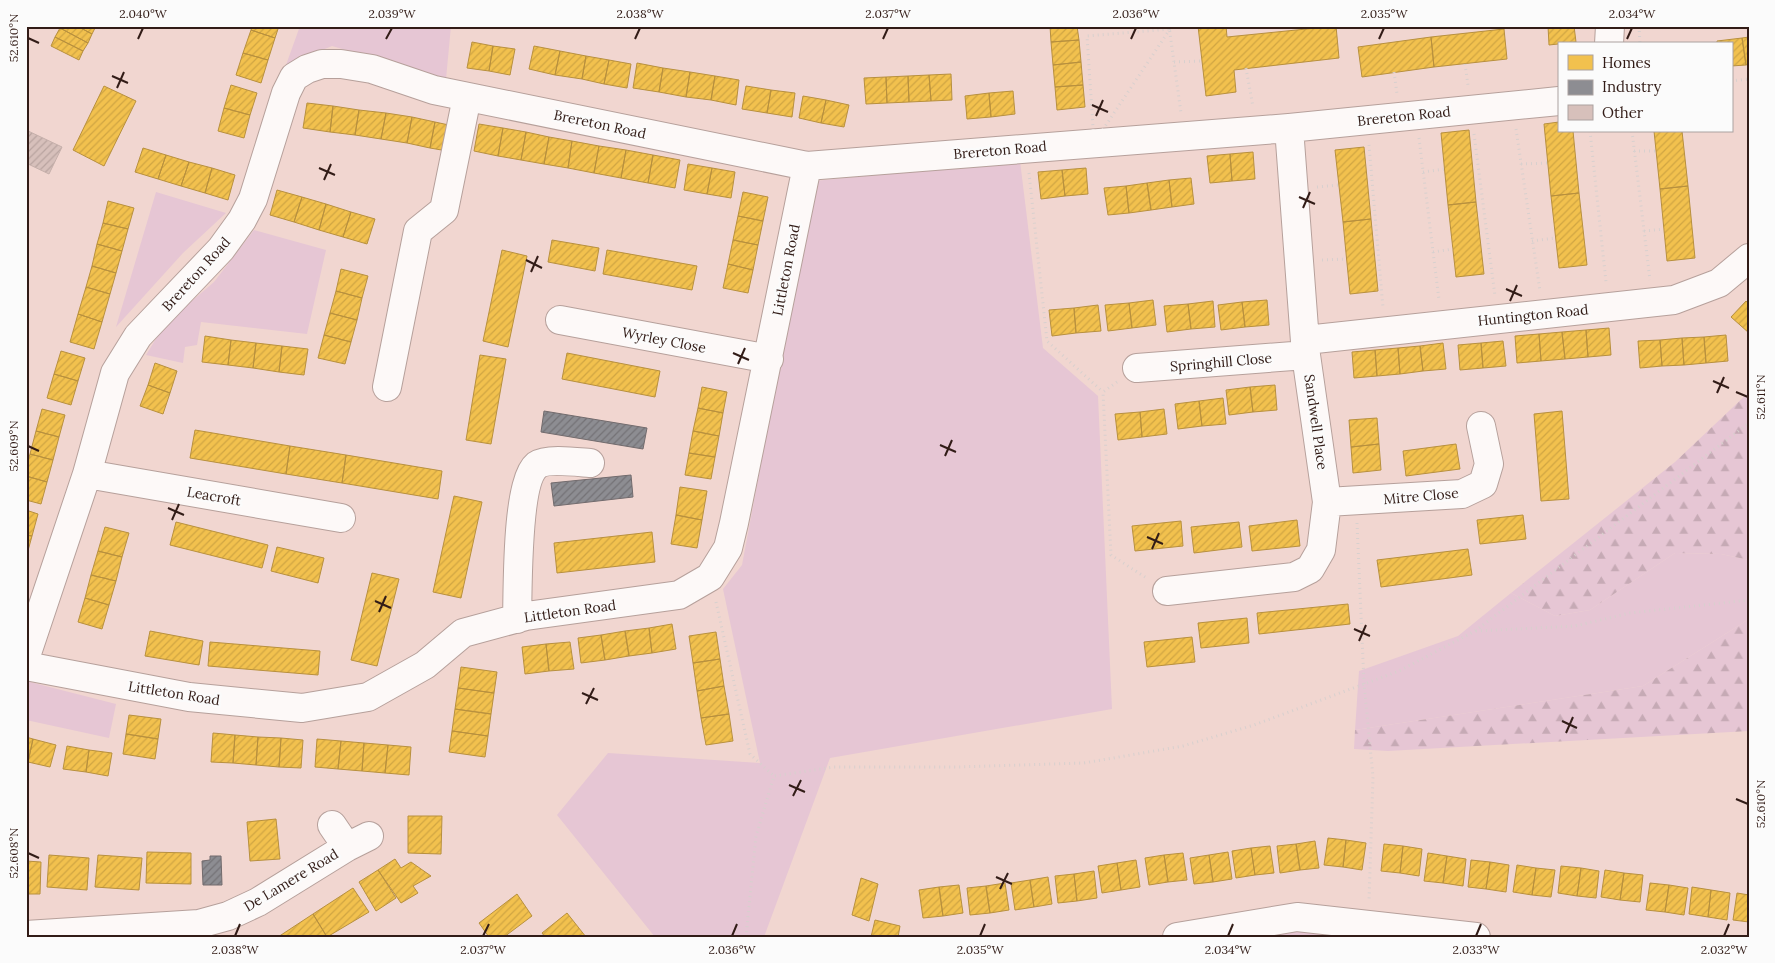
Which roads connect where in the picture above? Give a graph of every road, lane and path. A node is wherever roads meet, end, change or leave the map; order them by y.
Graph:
1 (1610, 26) edge
2 (1639, 26) edge
3 (1170, 27) edge
4 (1609, 42) edge
5 (1640, 42) edge
6 (1202, 61) dead end
7 (1174, 62) junction
8 (1466, 64) dead end
9 (1246, 68) dead end
10 (1749, 79) edge
11 (1732, 81) edge
12 (467, 97) junction
13 (1558, 101) edge
14 (1512, 106) junction
15 (1471, 110) junction
16 (1416, 115) junction
17 (1367, 120) junction
18 (1289, 128) junction
19 (1257, 130) junction
20 (1590, 132) edge
21 (1632, 132) edge
22 (1184, 136) junction
23 (1094, 143) junction
24 (1026, 148) junction
25 (1634, 151) junction
26 (1656, 151) dead end
27 (1548, 163) dead end
28 (1521, 164) junction
29 (807, 166) junction
30 (1444, 169) dead end
31 (1423, 172) junction
32 (1664, 229) dead end
33 (1644, 231) junction
34 (1556, 238) dead end
35 (1532, 240) junction
36 (1453, 249) dead end
37 (1433, 252) junction
38 (1749, 258) edge
39 (1652, 302) junction
40 (1609, 307) junction
41 (1543, 314) junction
42 (1498, 319) junction
43 (560, 320) dead end
44 (1442, 325) junction
45 (1385, 332) junction
46 (1306, 348) junction
47 (769, 359) junction
48 (1137, 368) joint
49 (387, 387) dead end
50 (1103, 392) junction
51 (1749, 423) edge
52 (1481, 426) dead end
53 (590, 463) dead end
54 (87, 474) junction
55 (1356, 501) junction
56 (1327, 502) junction
57 (341, 518) dead end
58 (710, 577) junction
59 (1167, 591) joint
60 (1749, 600) edge
61 (517, 619) junction
62 (1475, 631) junction
63 (26, 656) edge
64 (26, 666) edge
65 (1364, 683) junction
66 (774, 776) junction
67 (332, 824) dead end
68 (1369, 924) junction
69 (26, 935) edge
70 (746, 937) edge
71 (1177, 937) edge
72 (1476, 937) edge

1 - 4 street
2 - 5 path
3 - 7 path
3 - 23 path
3 - 23 path
6 - 7 path
7 - 22 path
8 - 15 path
9 - 19 path
10 - 11 path
12 - 29 street, Brereton Road
12 - 49 street
12 - 54 street, Brereton Road
13 - 14 street, Brereton Road
14 - 15 street, Brereton Road
14 - 28 path
15 - 16 street, Brereton Road
15 - 42 path
16 - 17 street, Brereton Road
16 - 31 path
17 - 18 street, Brereton Road
17 - 45 path
18 - 19 street, Brereton Road
18 - 46 street, Sandwell Place
19 - 22 street, Brereton Road
20 - 40 path
21 - 25 path
22 - 23 street, Brereton Road
23 - 24 street, Brereton Road
24 - 29 street, Brereton Road
24 - 50 path
25 - 26 path
25 - 33 path
27 - 28 path
28 - 35 path
29 - 47 street, Littleton Road
30 - 31 path
31 - 37 path
32 - 33 path
33 - 39 path
34 - 35 path
35 - 41 path
36 - 37 path
37 - 44 path
38 - 39 street, Huntington Road
39 - 40 street, Huntington Road
40 - 41 street, Huntington Road
41 - 42 street, Huntington Road
42 - 44 street, Huntington Road
43 - 47 street, Wyrley Close
44 - 45 street, Huntington Road
45 - 46 street, Huntington Road
46 - 48 street, Springhill Close
46 - 56 street, Sandwell Place
47 - 58 street, Littleton Road
48 - 50 path
50 - 59 path
51 - 62 path
52 - 55 street, Mitre Close
53 - 61 street
54 - 57 street, Leacroft
54 - 63 street, Brereton Road
55 - 56 street, Mitre Close
55 - 65 path
56 - 59 street, Sandwell Place
58 - 61 street, Littleton Road
58 - 66 path
60 - 62 path
61 - 64 street, Littleton Road
62 - 65 path
65 - 66 path
65 - 68 path
66 - 70 path
67 - 69 street, De Lamere Road
68 - 71 street
68 - 72 street

